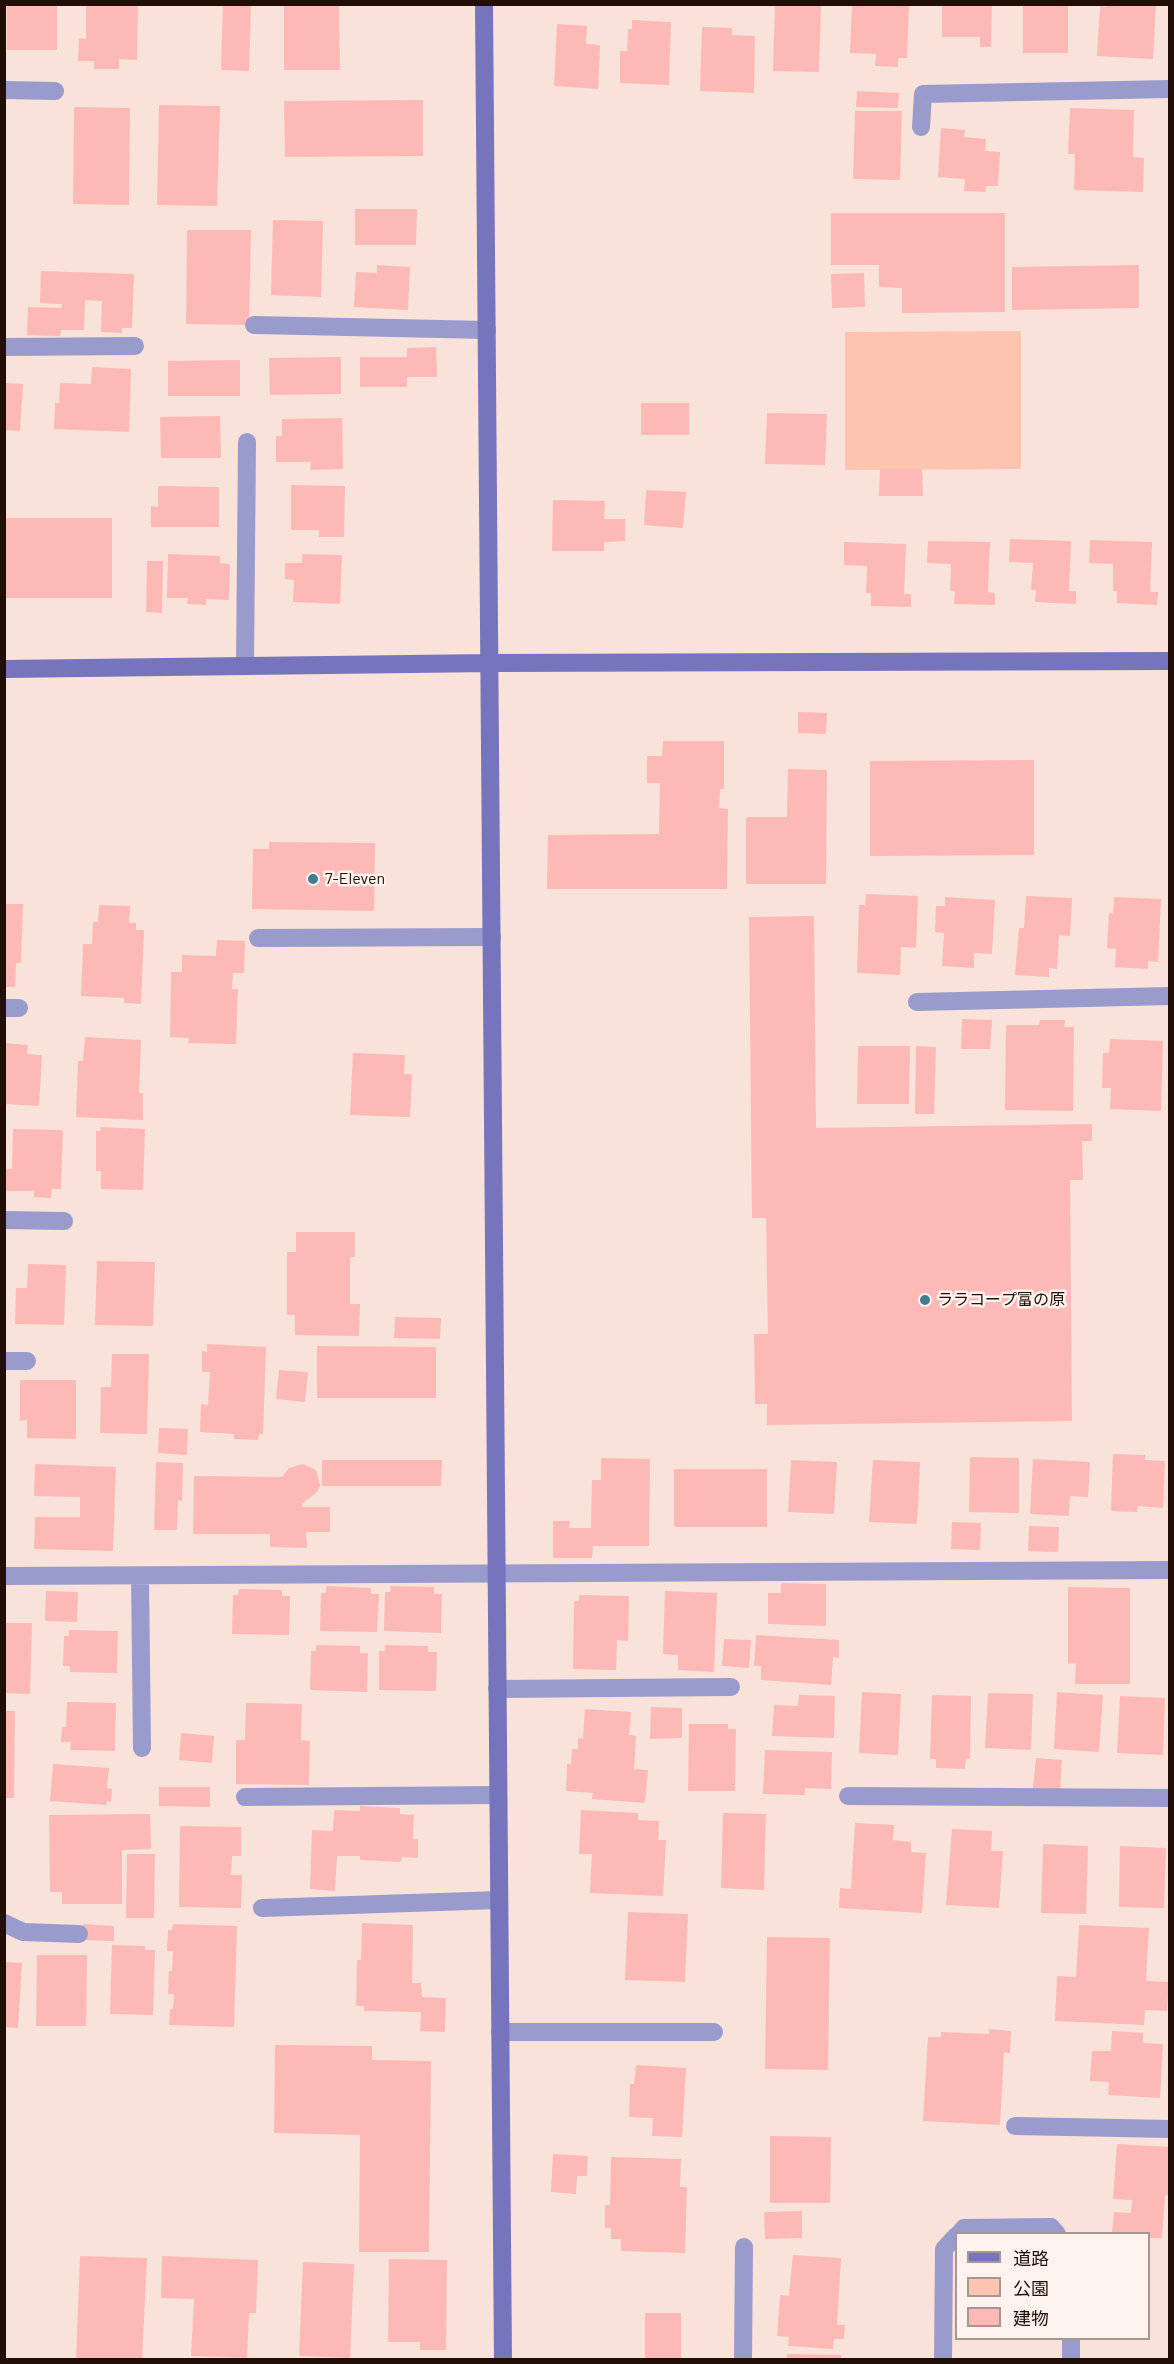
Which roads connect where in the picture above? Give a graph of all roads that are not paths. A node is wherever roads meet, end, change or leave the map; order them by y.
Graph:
1 (484, 4) edge
2 (1170, 89) edge
3 (4, 90) edge
4 (55, 91) dead end
5 (921, 127) dead end
6 (254, 325) dead end
7 (488, 330) junction
8 (135, 346) dead end
9 (4, 347) edge
10 (247, 442) dead end
11 (1170, 662) edge
12 (490, 663) junction
13 (245, 666) junction
14 (4, 669) edge
15 (492, 937) junction
16 (258, 938) dead end
17 (1170, 996) edge
18 (917, 1002) dead end
19 (4, 1220) edge
20 (64, 1221) dead end
21 (4, 1361) edge
22 (27, 1361) dead end
23 (1170, 1570) edge
24 (496, 1573) junction
25 (4, 1576) edge
26 (140, 1576) junction
27 (731, 1687) dead end
28 (497, 1689) junction
29 (142, 1748) dead end
30 (498, 1795) junction
31 (848, 1796) dead end
32 (245, 1797) dead end
33 (1170, 1798) edge
34 (499, 1900) junction
35 (262, 1908) dead end
36 (4, 1923) edge
37 (79, 1934) dead end
38 (500, 2032) junction
39 (714, 2032) dead end
40 (1015, 2126) dead end
41 (1170, 2129) edge
42 (961, 2232) edge
43 (1055, 2232) edge
44 (955, 2238) edge
45 (744, 2247) dead end
46 (1071, 2340) edge
47 (503, 2360) edge
48 (743, 2360) edge
49 (943, 2360) edge
50 (1071, 2360) edge

1 - 7 street
2 - 5 street
3 - 4 street
6 - 7 street
7 - 12 street
8 - 9 street
10 - 13 street
11 - 12 street
12 - 13 street
12 - 15 street
13 - 14 street
15 - 16 street
15 - 24 street
17 - 18 street
19 - 20 street
21 - 22 street
23 - 24 street
24 - 26 street
24 - 28 street
25 - 26 street
26 - 29 street
27 - 28 street
28 - 30 street
30 - 32 street
30 - 34 street
31 - 33 street
34 - 35 street
34 - 38 street
36 - 37 street
38 - 39 street
38 - 47 street
40 - 41 street
42 - 43 street
44 - 49 street
45 - 48 street
46 - 50 street

